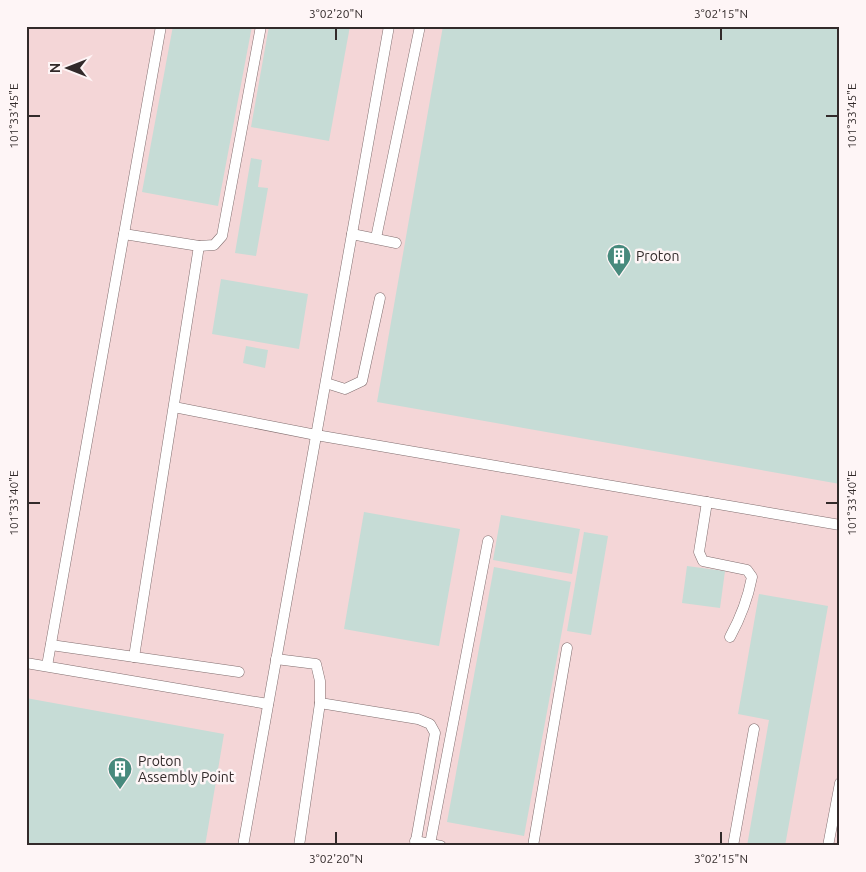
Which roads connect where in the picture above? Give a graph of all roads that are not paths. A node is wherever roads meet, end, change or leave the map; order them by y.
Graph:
1 (161, 26) edge
2 (261, 26) edge
3 (389, 26) edge
4 (420, 26) edge
5 (124, 234) junction
6 (352, 234) junction
7 (376, 238) junction
8 (396, 243) dead end
9 (199, 246) junction
10 (380, 298) dead end
11 (326, 382) junction
12 (174, 407) junction
13 (316, 435) junction
14 (708, 502) junction
15 (840, 525) edge
16 (488, 541) dead end
17 (730, 636) dead end
18 (51, 645) junction
19 (566, 648) dead end
20 (134, 657) junction
21 (276, 659) junction
22 (26, 663) edge
23 (47, 666) junction
24 (239, 672) dead end
25 (320, 703) junction
26 (268, 704) junction
27 (754, 728) dead end
28 (840, 782) edge
29 (415, 844) edge
30 (436, 845) edge
31 (243, 846) edge
32 (299, 846) edge
33 (533, 846) edge
34 (733, 846) edge
35 (828, 846) edge

1 - 5 lane
2 - 9 lane
3 - 6 lane
4 - 7 lane
5 - 9 lane
5 - 18 lane
6 - 7 lane
6 - 11 lane
7 - 8 lane
9 - 12 lane
10 - 11 lane
11 - 13 lane
12 - 13 lane
12 - 20 lane
13 - 14 lane
13 - 21 lane
14 - 15 lane
14 - 17 lane
16 - 30 lane
18 - 20 lane
18 - 23 lane
19 - 33 lane
20 - 24 lane
21 - 25 lane
21 - 26 lane
22 - 23 lane
23 - 26 lane
25 - 29 lane
25 - 32 lane
26 - 31 lane
27 - 34 lane
28 - 35 lane
29 - 30 lane

